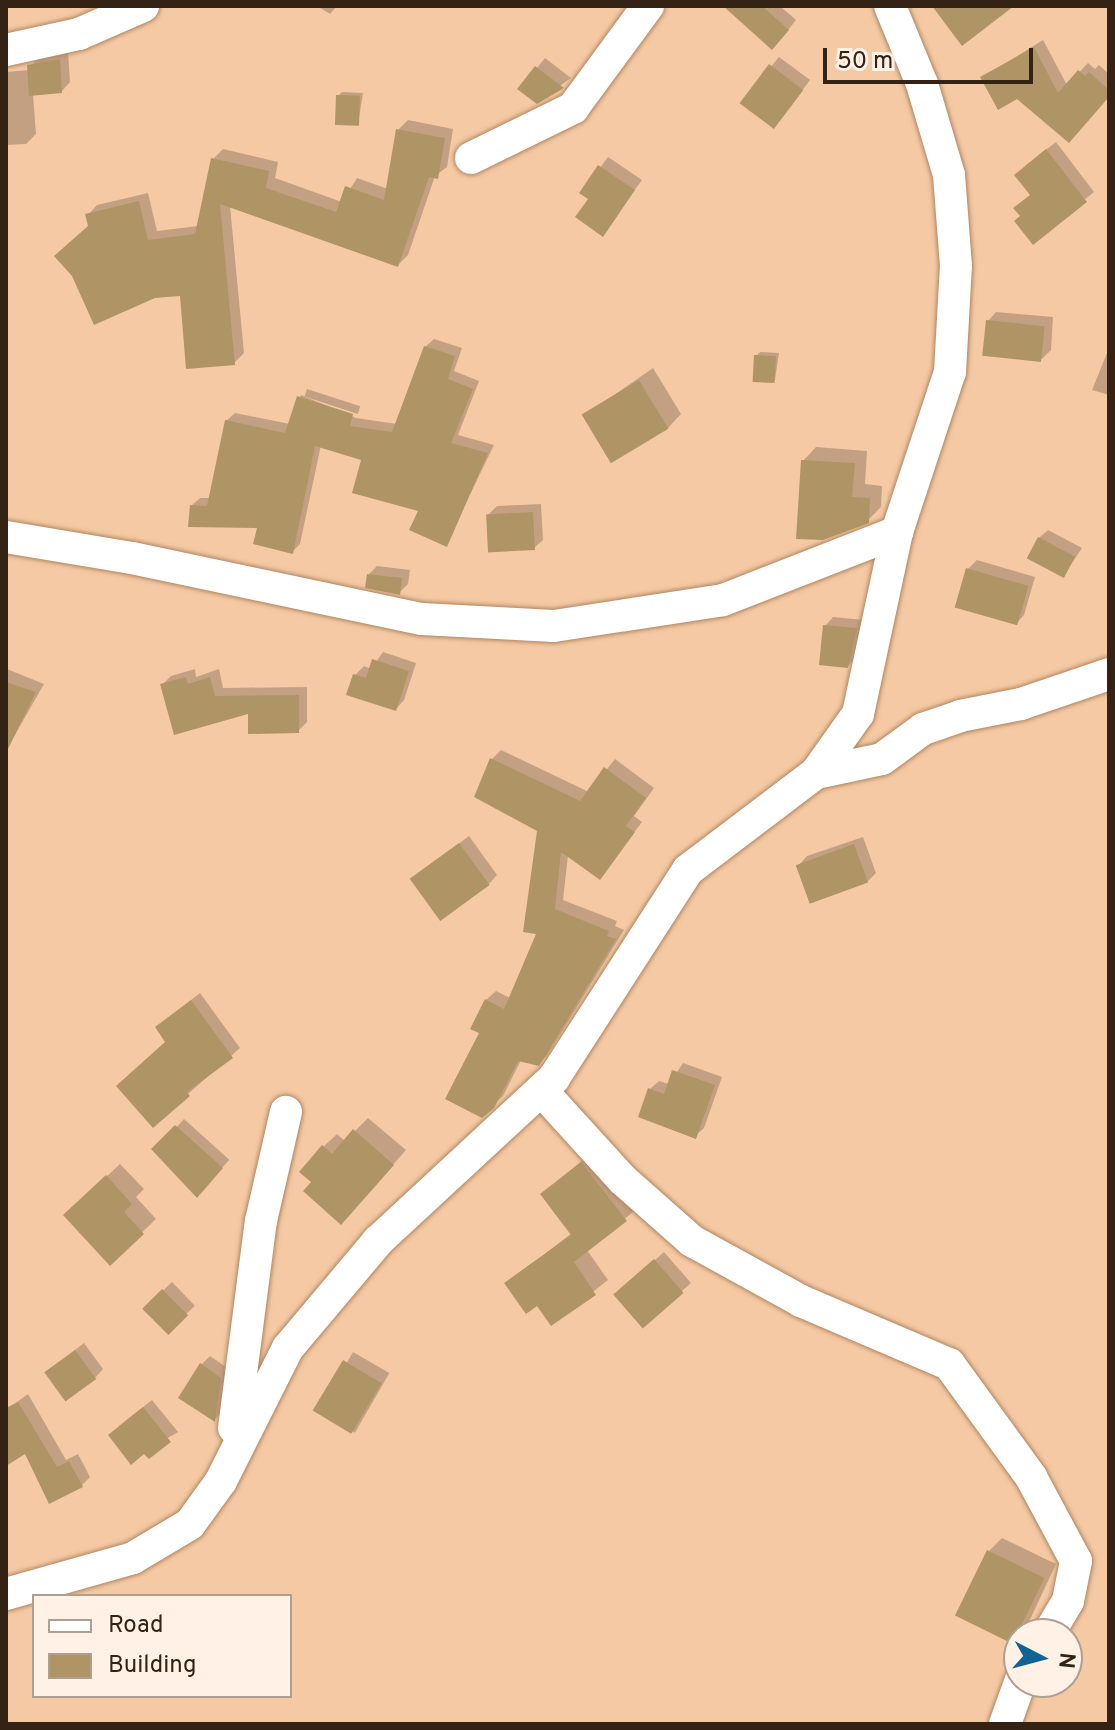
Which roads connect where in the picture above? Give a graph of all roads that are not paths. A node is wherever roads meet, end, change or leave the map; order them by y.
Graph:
1 (143, 6) edge
2 (648, 6) edge
3 (890, 6) edge
4 (6, 50) edge
5 (471, 158) dead end
6 (897, 532) junction
7 (6, 537) edge
8 (1109, 674) edge
9 (816, 773) junction
10 (541, 1090) junction
11 (286, 1112) dead end
12 (228, 1463) junction
13 (6, 1594) edge
14 (1058, 1618) edge
15 (1014, 1698) edge
16 (1005, 1724) edge

1 - 4 street
2 - 5 street
3 - 6 street
6 - 7 street
6 - 9 street
8 - 9 street
9 - 10 street
10 - 12 street
10 - 14 street
11 - 12 street
12 - 13 street
15 - 16 street

